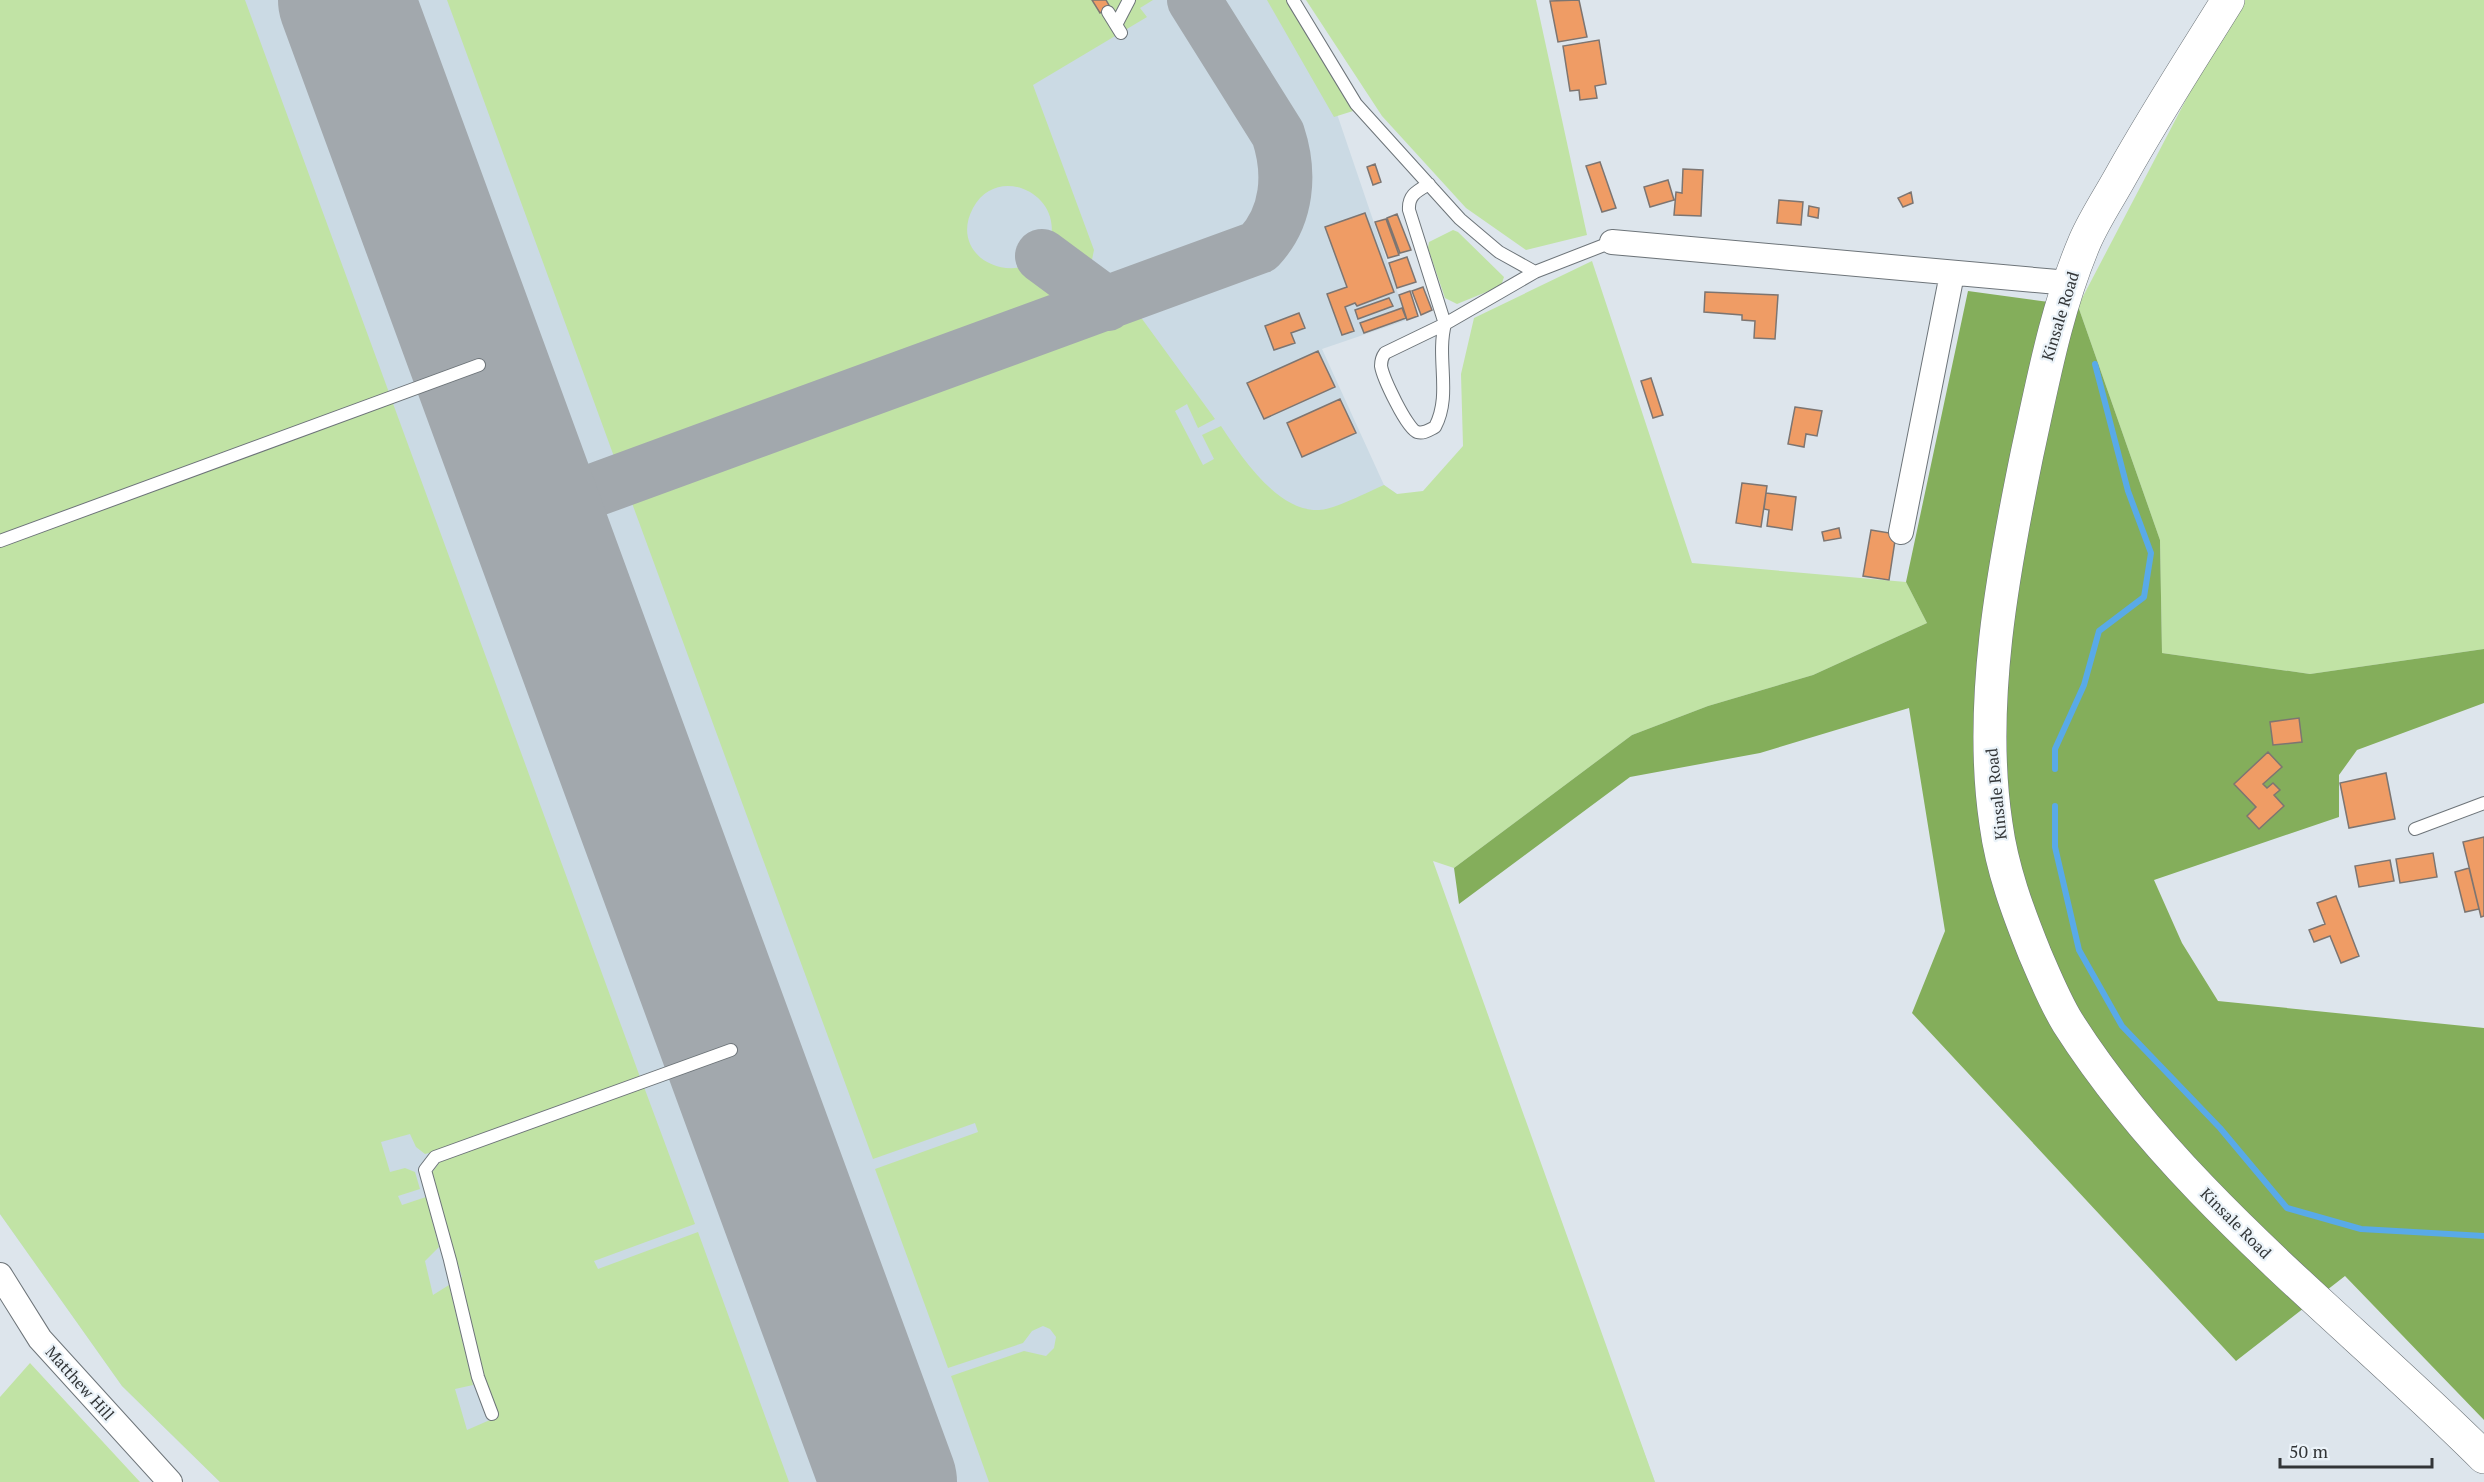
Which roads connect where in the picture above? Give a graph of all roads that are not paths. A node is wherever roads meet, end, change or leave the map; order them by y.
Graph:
1 (1129, 0) edge
2 (1293, 0) edge
3 (2228, 0) edge
4 (1108, 12) dead end
5 (1429, 184) junction
6 (1612, 242) joint
7 (1535, 272) junction
8 (1952, 273) junction
9 (2069, 283) junction
10 (1445, 324) junction
11 (479, 365) dead end
12 (1901, 532) dead end
13 (0, 541) edge
14 (2484, 803) edge
15 (2415, 829) dead end
16 (730, 1050) dead end
17 (0, 1275) edge
18 (492, 1414) dead end
19 (2484, 1457) edge
20 (170, 1482) edge

1 - 4 lane
2 - 5 lane
3 - 9 main road, Kinsale Road
5 - 7 lane
5 - 10 lane
6 - 7 lane
6 - 8 street
7 - 10 lane
8 - 9 street
8 - 12 street
9 - 19 main road, Kinsale Road
10 - 10 lane
11 - 13 lane
14 - 15 lane
16 - 18 lane
17 - 20 street, Matthew Hill

